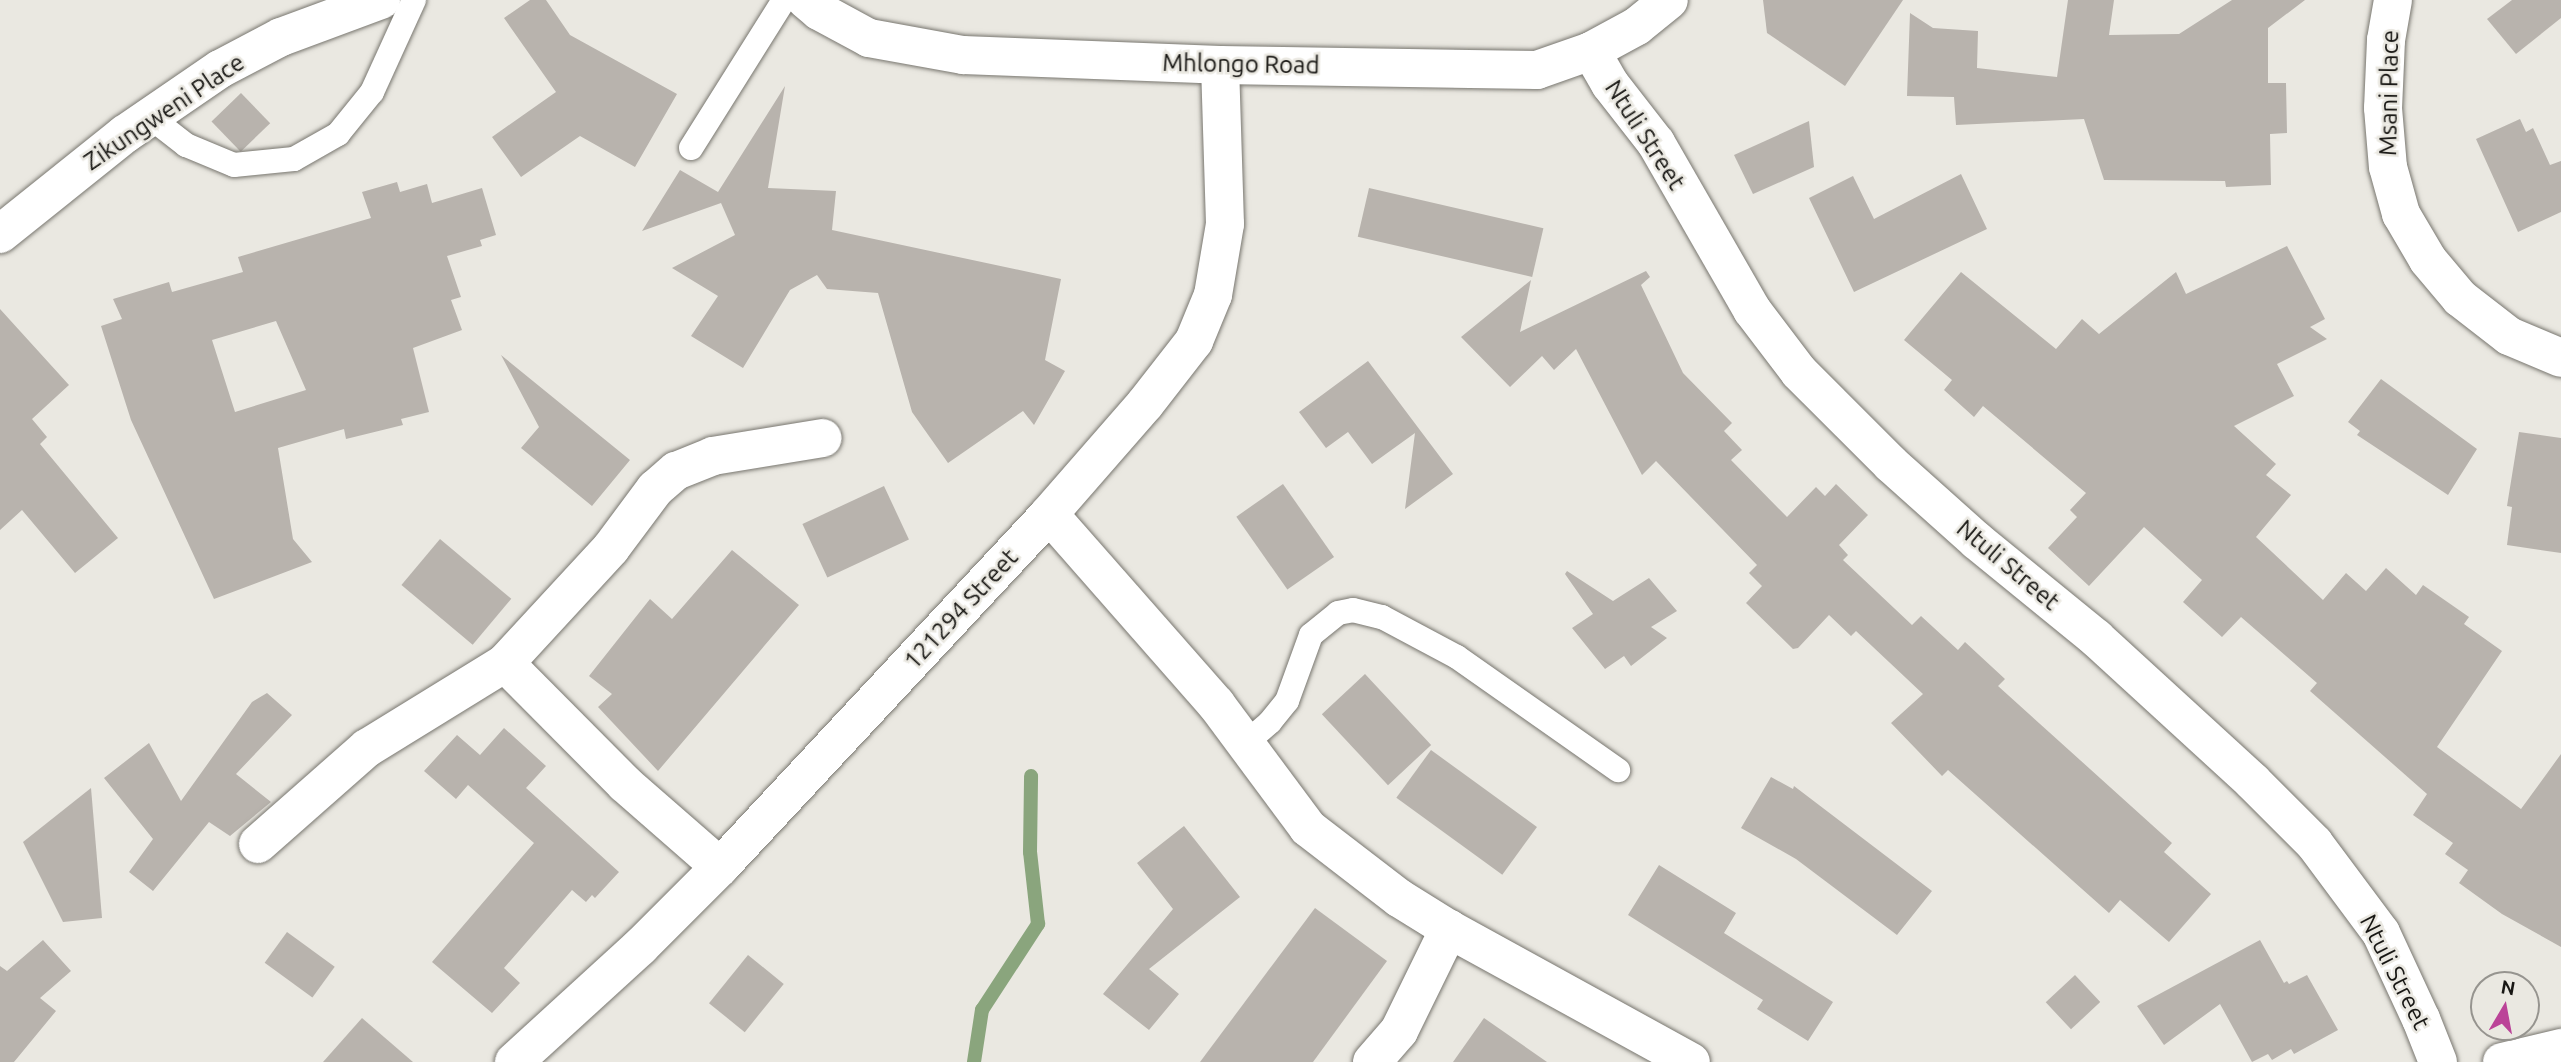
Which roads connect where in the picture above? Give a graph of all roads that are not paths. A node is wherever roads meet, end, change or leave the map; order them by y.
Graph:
1 (381, 0) edge
2 (414, 0) edge
3 (784, 0) edge
4 (806, 0) edge
5 (1669, 0) edge
6 (2393, 0) edge
7 (1591, 51) junction
8 (1220, 65) junction
9 (150, 117) junction
10 (691, 148) dead end
11 (0, 234) edge
12 (2561, 358) edge
13 (823, 438) dead end
14 (1049, 514) junction
15 (505, 663) junction
16 (1246, 743) junction
17 (1618, 770) dead end
18 (258, 844) dead end
19 (720, 867) junction
20 (1449, 929) junction
21 (2561, 1048) edge
22 (514, 1062) edge
23 (1373, 1062) edge
24 (1691, 1062) edge
25 (2438, 1062) edge
26 (2502, 1062) edge

1 - 9 street, Zikungweni Place
2 - 9 lane
3 - 10 lane
4 - 8 street, Mhlongo Road
5 - 7 street, Mhlongo Road
6 - 12 street, Msani Place
7 - 8 street, Mhlongo Road
7 - 25 street, Ntuli Street
8 - 14 street, 121294 Street
9 - 11 street, Zikungweni Place
13 - 15 street
14 - 16 street
14 - 19 street, 121294 Street
15 - 18 street
15 - 19 street
16 - 17 lane
16 - 20 street
19 - 22 street, 121294 Street
20 - 23 street
20 - 24 street
21 - 26 street

